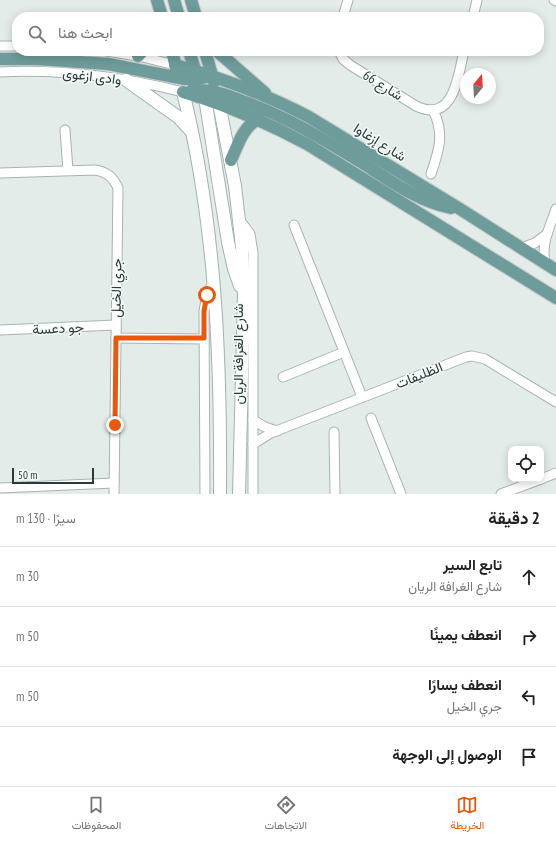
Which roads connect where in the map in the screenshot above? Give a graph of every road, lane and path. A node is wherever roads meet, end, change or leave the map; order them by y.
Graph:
1 (174, 0) edge
2 (191, 0) edge
3 (348, 0) edge
4 (477, 0) edge
5 (178, 12) edge
6 (195, 12) edge
7 (344, 12) edge
8 (474, 12) edge
9 (0, 46) edge
10 (12, 46) edge
11 (146, 56) edge
12 (173, 56) edge
13 (191, 56) edge
14 (206, 56) edge
15 (223, 56) edge
16 (342, 56) edge
17 (463, 56) edge
18 (0, 59) edge
19 (175, 65) junction
20 (0, 72) edge
21 (212, 76) junction
22 (179, 77) junction
23 (126, 80) junction
24 (204, 88) junction
25 (183, 92) junction
26 (270, 98) junction
27 (433, 110) junction
28 (259, 119) junction
29 (65, 130) dead end
30 (192, 132) junction
31 (231, 160) junction
32 (68, 170) junction
33 (0, 173) edge
34 (432, 174) dead end
35 (460, 209) junction
36 (556, 210) edge
37 (239, 219) junction
38 (294, 226) dead end
39 (547, 234) junction
40 (522, 248) junction
41 (545, 262) junction
42 (556, 270) edge
43 (214, 281) junction
44 (244, 295) junction
45 (556, 298) edge
46 (116, 325) junction
47 (0, 330) edge
48 (116, 338) junction
49 (204, 338) junction
50 (344, 352) junction
51 (283, 377) dead end
52 (362, 397) junction
53 (556, 402) edge
54 (371, 418) dead end
55 (253, 420) junction
56 (277, 431) junction
57 (334, 432) dead end
58 (253, 444) junction
59 (556, 473) edge
60 (544, 478) edge
61 (533, 482) edge
62 (114, 483) junction
63 (0, 488) edge
64 (114, 494) edge
65 (205, 494) edge
66 (220, 494) edge
67 (239, 494) edge
68 (253, 494) edge
69 (335, 494) edge
70 (401, 494) edge
71 (501, 494) edge

1 - 5 main road
2 - 6 main road
3 - 7 street
4 - 8 street
9 - 10 street
11 - 19 street, وادى ازغوى
12 - 19 main road, شارع الغرافة الريان
13 - 24 main road
14 - 21 main road, شارع الغرافة الريان
15 - 26 main road
16 - 27 street, شارع 66
17 - 27 street
18 - 22 main road
19 - 22 main road, شارع الغرافة الريان
19 - 24 main road, شارع إزغاوا
20 - 23 street, وادى ازغوى
21 - 24 main road, شارع الغرافة الريان
21 - 24 main road, شارع إزغاوا
21 - 26 main road, شارع إزغاوا
22 - 24 main road
22 - 25 main road, شارع الغرافة الريان
23 - 25 street, وادى ازغوى
23 - 30 main road
24 - 25 main road
24 - 28 main road, شارع إزغاوا
24 - 31 main road, شارع الغرافة الريان
24 - 35 main road
24 - 44 main road
25 - 30 main road, شارع الغرافة الريان
26 - 35 main road, شارع إزغاوا
27 - 34 street
28 - 31 main road
28 - 45 main road, شارع إزغاوا
29 - 32 street
30 - 43 main road, شارع الغرافة الريان
31 - 37 main road, شارع الغرافة الريان
32 - 33 street, جري الخيل
32 - 46 street, جري الخيل
35 - 40 main road, شارع إزغاوا
36 - 39 street
37 - 44 main road, شارع الغرافة الريان
37 - 55 street, شارع الغرافة الريان
38 - 50 street
39 - 40 street
39 - 41 street
40 - 41 main road, شارع إزغاوا
41 - 42 main road, شارع إزغاوا
43 - 49 street, شارع الغرافة الريان
43 - 66 main road, شارع الغرافة الريان
44 - 67 main road, شارع الغرافة الريان
46 - 47 street, جو دعسة
46 - 48 street, جري الخيل
48 - 49 street
48 - 62 street, جري الخيل
49 - 65 street, شارع الغرافة الريان
50 - 51 street
50 - 52 street
52 - 53 street, الظليفات
52 - 56 street, الظليفات
54 - 70 street
55 - 56 street
55 - 58 street, شارع الغرافة الريان
56 - 58 street, الظليفات
57 - 69 street
58 - 68 street, شارع الغرافة الريان
59 - 60 street
61 - 71 street
62 - 63 street
62 - 64 street, جري الخيل

